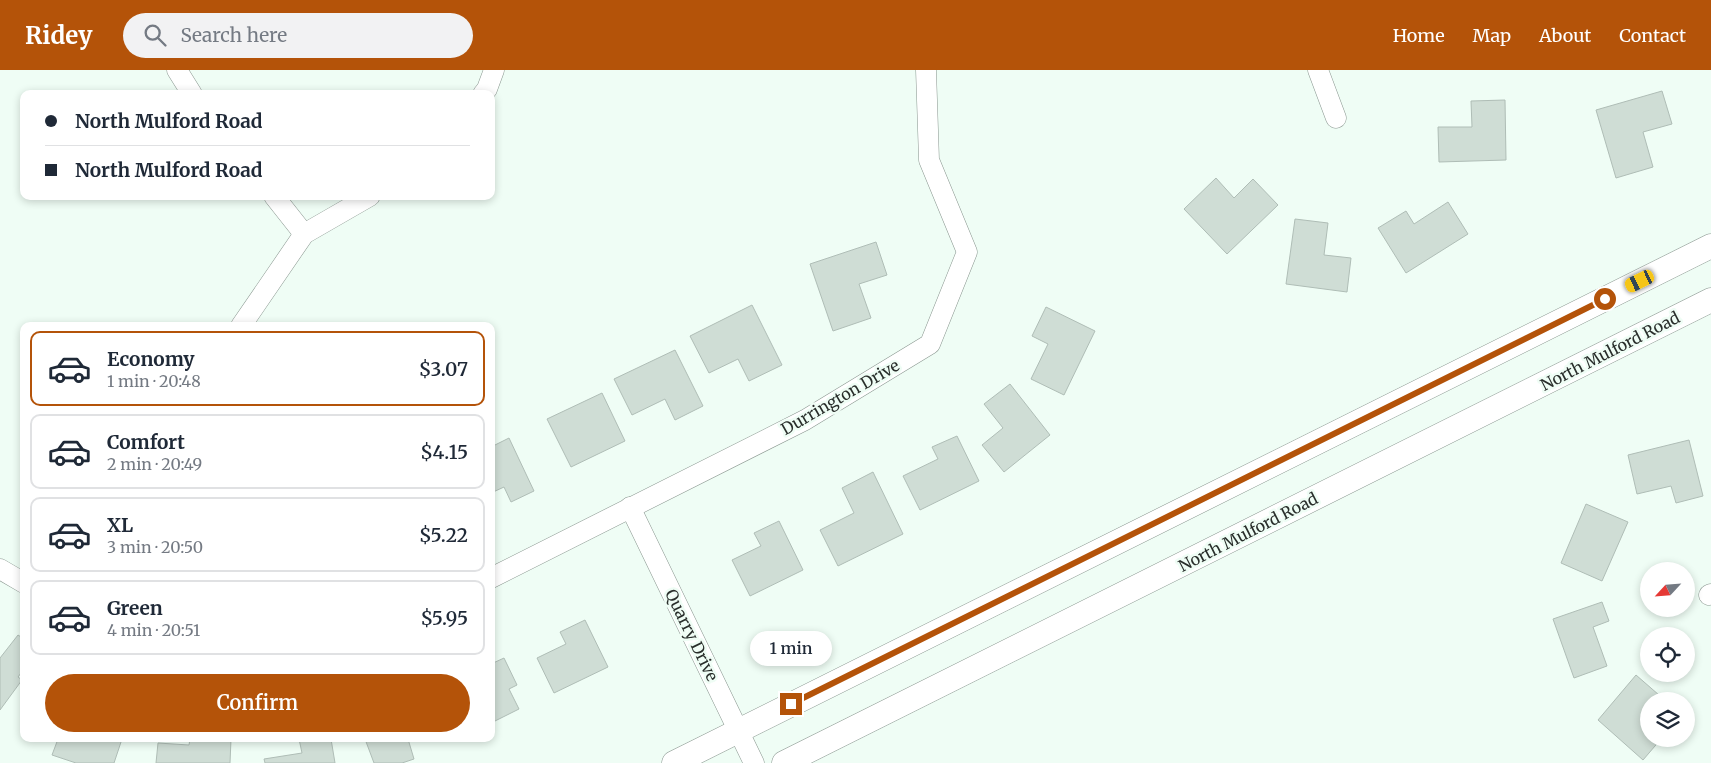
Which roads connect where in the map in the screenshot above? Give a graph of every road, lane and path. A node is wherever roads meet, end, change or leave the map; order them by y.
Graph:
1 (176, 70) edge
2 (494, 70) edge
3 (926, 70) edge
4 (1318, 70) edge
5 (189, 90) edge
6 (486, 90) edge
7 (1336, 118) dead end
8 (277, 200) edge
9 (363, 200) edge
10 (304, 234) junction
11 (1711, 246) edge
12 (1711, 300) edge
13 (244, 322) edge
14 (630, 507) junction
15 (0, 569) edge
16 (495, 576) edge
17 (20, 580) edge
18 (738, 730) junction
19 (674, 763) edge
20 (754, 763) edge
21 (784, 763) edge

1 - 5 street
2 - 6 street
3 - 14 street, Durrington Drive
4 - 7 street
8 - 10 street
9 - 10 street
10 - 13 street
11 - 18 street
12 - 21 street, North Mulford Road
14 - 16 street, Durrington Drive
14 - 18 street, Quarry Drive
15 - 17 street
18 - 19 street
18 - 20 street, Quarry Drive

